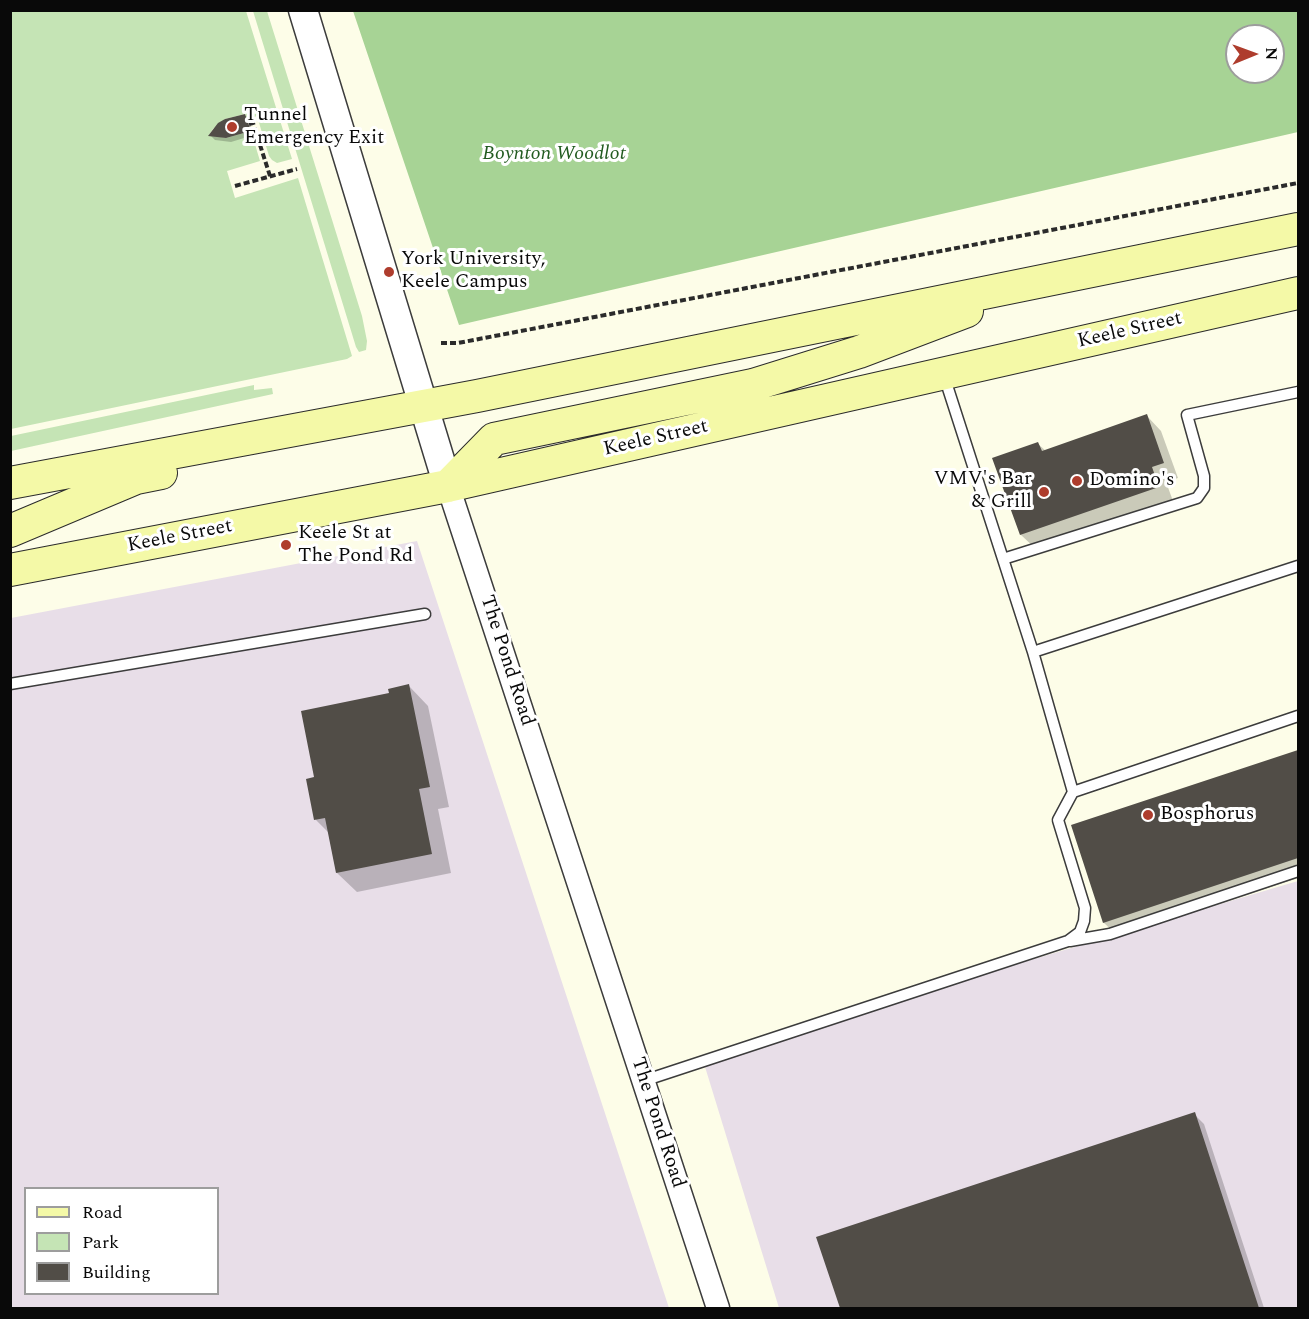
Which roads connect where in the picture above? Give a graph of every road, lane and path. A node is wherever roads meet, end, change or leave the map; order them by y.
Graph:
1 (303, 10) edge
2 (249, 124) dead end
3 (297, 169) dead end
4 (270, 176) junction
5 (1299, 183) edge
6 (235, 186) dead end
7 (1299, 229) edge
8 (1059, 277) junction
9 (1299, 293) edge
10 (441, 343) dead end
11 (943, 373) junction
12 (1299, 392) edge
13 (424, 405) junction
14 (10, 483) edge
15 (448, 486) junction
16 (10, 531) edge
17 (1003, 559) junction
18 (1299, 566) edge
19 (10, 570) edge
20 (424, 614) dead end
21 (1033, 652) junction
22 (10, 684) edge
23 (1299, 716) edge
24 (1073, 792) junction
25 (1299, 871) edge
26 (1068, 941) junction
27 (643, 1081) junction
28 (718, 1308) edge

1 - 13 street, The Pond Road
2 - 4 path
3 - 4 path
4 - 6 path
5 - 10 path
7 - 8 main road
8 - 13 main road
8 - 15 main road
9 - 11 main road, Keele Street
11 - 15 main road, Keele Street
11 - 17 lane
12 - 17 lane
13 - 14 main road
13 - 15 street, The Pond Road
13 - 16 main road
15 - 19 main road, Keele Street
15 - 27 street, The Pond Road
17 - 21 lane
18 - 21 lane
20 - 22 lane
21 - 24 lane
23 - 24 lane
24 - 26 lane
25 - 26 lane
26 - 27 lane
27 - 28 street, The Pond Road

